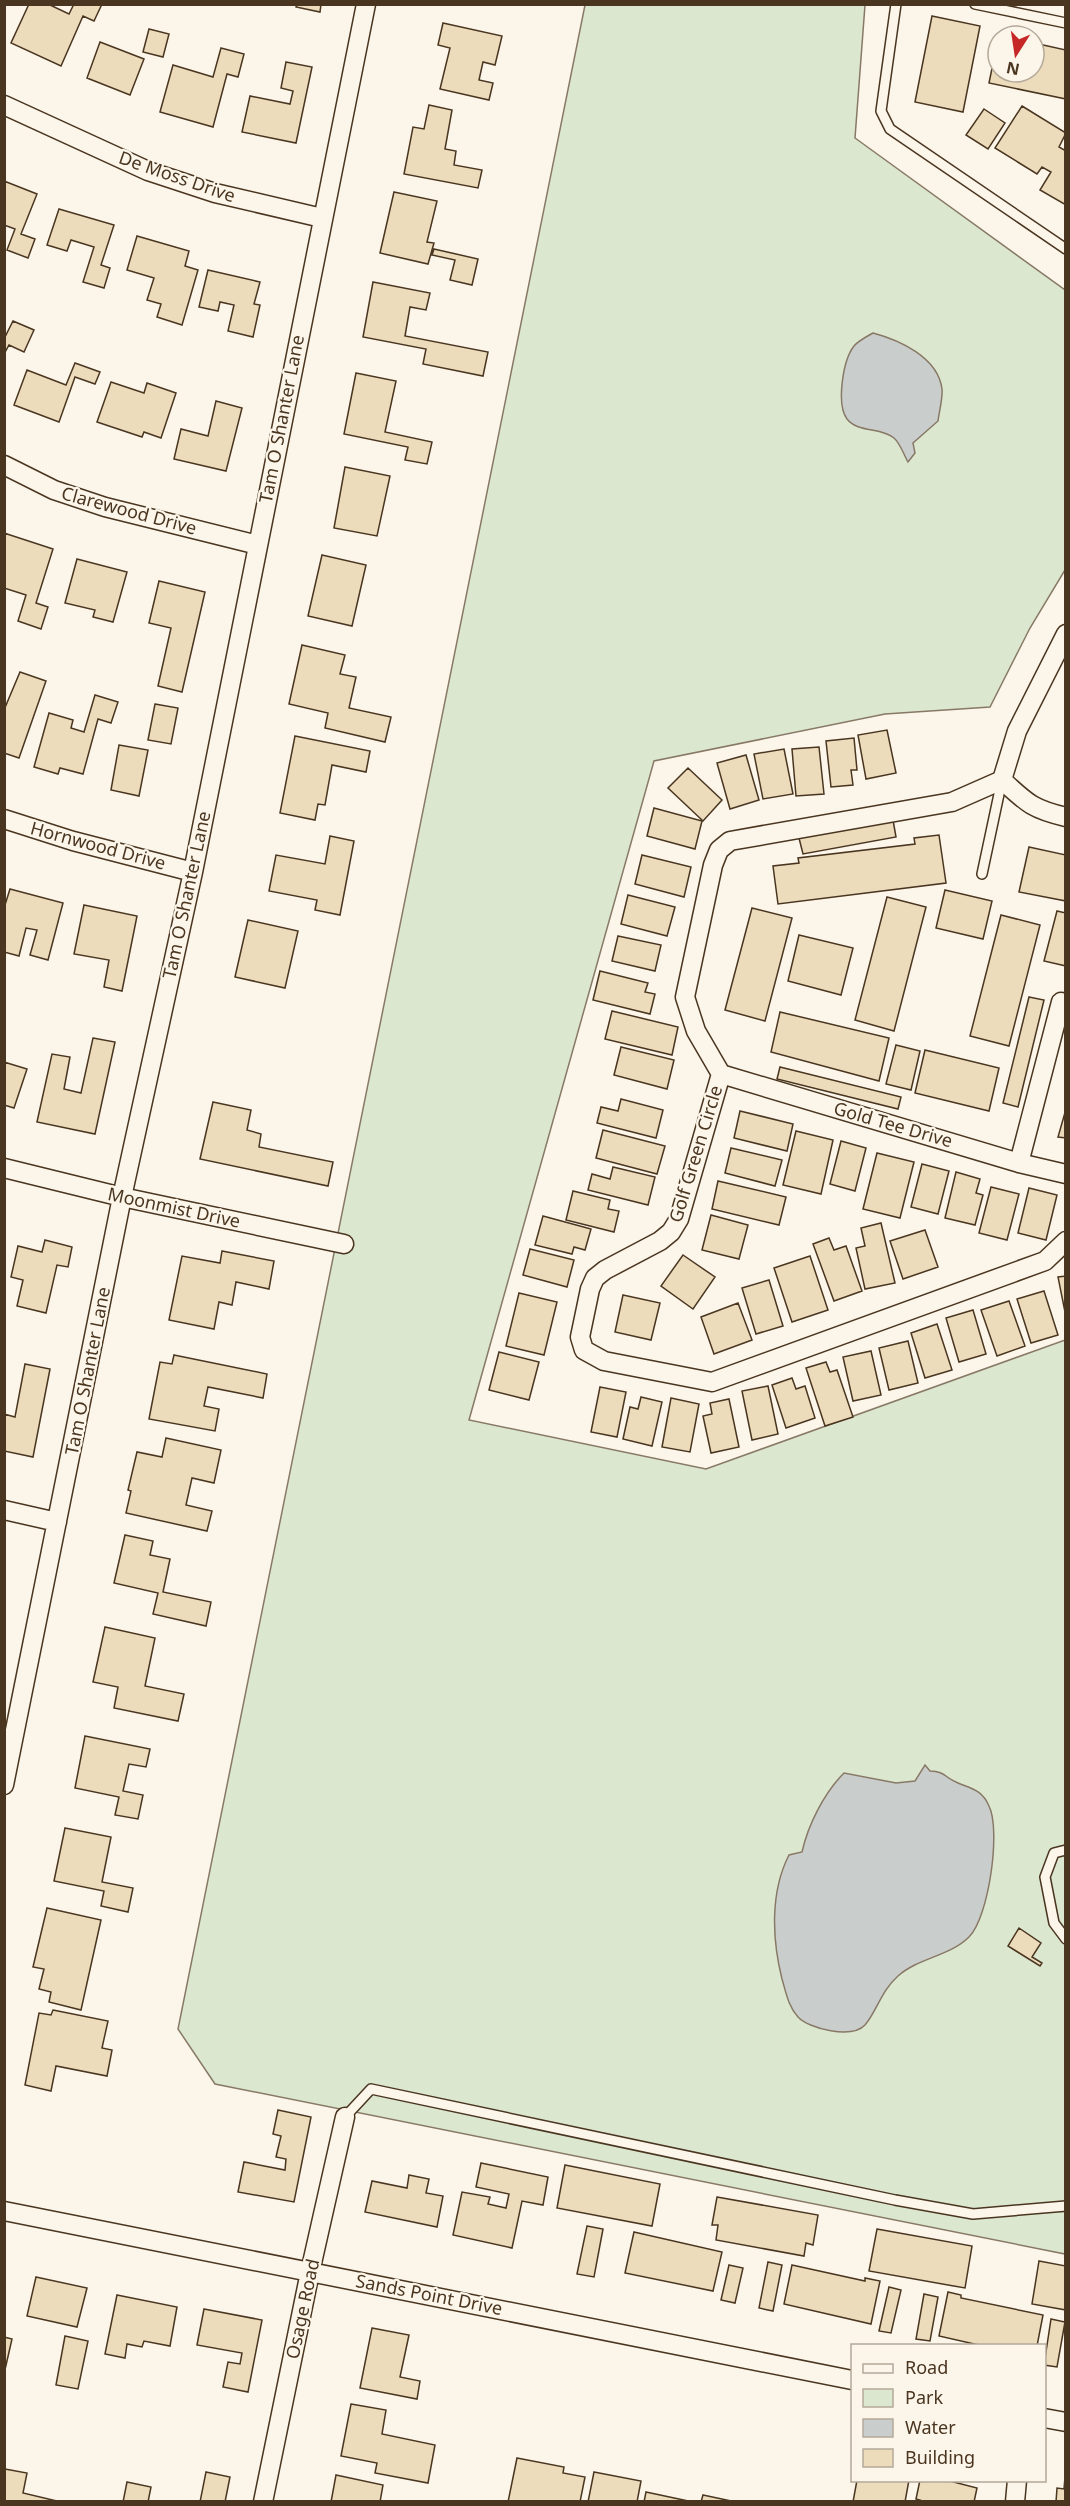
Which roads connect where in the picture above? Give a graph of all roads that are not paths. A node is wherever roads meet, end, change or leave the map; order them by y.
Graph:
1 (366, 4) edge
2 (896, 4) edge
3 (975, 4) edge
4 (1065, 23) edge
5 (4, 105) edge
6 (322, 218) junction
7 (1065, 249) edge
8 (4, 465) edge
9 (258, 545) junction
10 (1065, 634) edge
11 (1002, 780) junction
12 (1065, 817) edge
13 (4, 819) edge
14 (193, 872) junction
15 (982, 874) dead end
16 (1061, 1002) dead end
17 (721, 1074) junction
18 (1019, 1163) junction
19 (4, 1168) edge
20 (1065, 1174) edge
21 (123, 1197) junction
22 (1065, 1241) edge
23 (344, 1244) dead end
24 (4, 1510) edge
25 (57, 1522) junction
26 (4, 1785) edge
27 (1065, 1850) edge
28 (1065, 1939) edge
29 (345, 2117) joint
30 (1065, 2206) edge
31 (4, 2211) edge
32 (310, 2272) junction
33 (851, 2380) edge
34 (1046, 2418) edge
35 (1065, 2422) edge
36 (1017, 2482) edge
37 (263, 2502) edge
38 (1015, 2502) edge

1 - 6 street, Tam O Shanter Lane
2 - 7 lane
3 - 4 lane
5 - 6 street, De Moss Drive
6 - 9 street, Tam O Shanter Lane
8 - 9 street, Clarewood Drive
9 - 14 street, Tam O Shanter Lane
10 - 11 street
11 - 12 street
11 - 15 lane
11 - 17 street, Golf Green Circle
13 - 14 street, Hornwood Drive
14 - 21 street, Tam O Shanter Lane
16 - 18 street
17 - 18 street, Gold Tee Drive
17 - 22 street, Golf Green Circle
18 - 20 street, Gold Tee Drive
19 - 21 street, Moonmist Drive
21 - 23 street, Moonmist Drive
21 - 25 street, Tam O Shanter Lane
24 - 25 street
25 - 26 street, Tam O Shanter Lane
27 - 28 lane
29 - 30 lane
29 - 32 street, Osage Road
31 - 32 street, Sands Point Drive
32 - 33 street, Sands Point Drive
32 - 37 street, Osage Road
34 - 35 street
36 - 38 street

